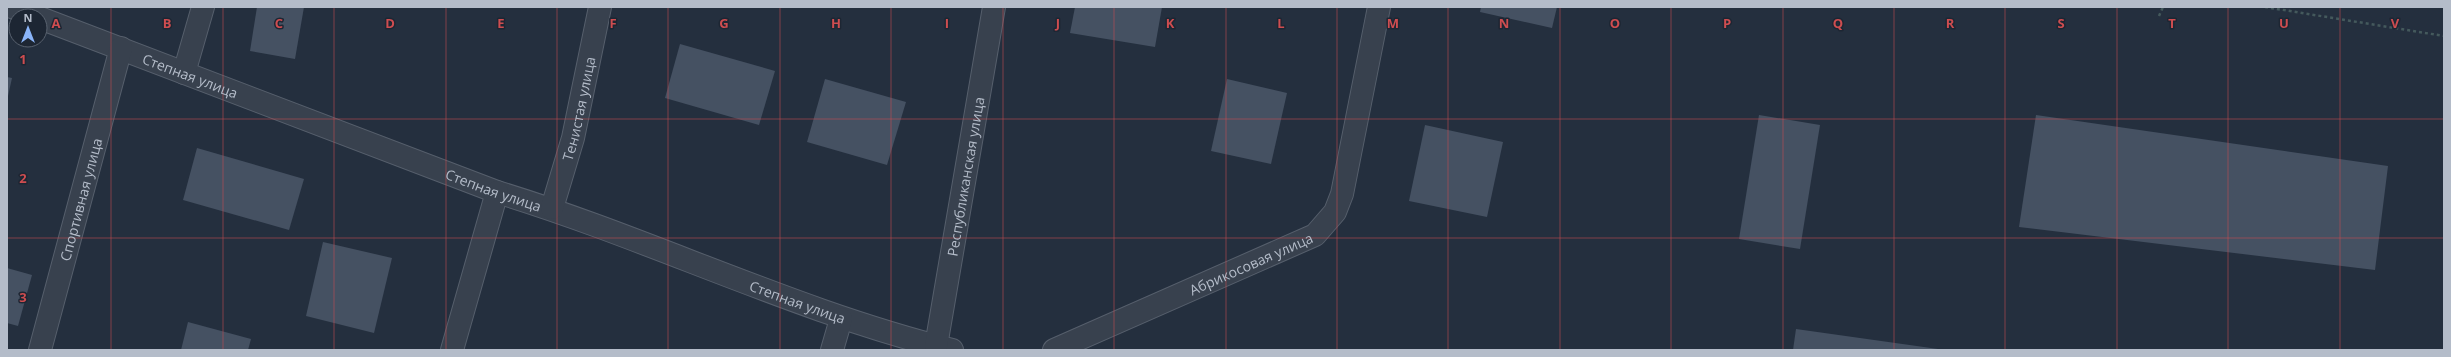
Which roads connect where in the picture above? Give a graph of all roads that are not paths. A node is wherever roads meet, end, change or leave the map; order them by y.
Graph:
1 (203, 7) edge
2 (600, 7) edge
3 (994, 7) edge
4 (1379, 7) edge
5 (48, 21) edge
6 (121, 48) junction
7 (184, 72) junction
8 (497, 192) junction
9 (552, 208) junction
10 (841, 319) junction
11 (944, 348) edge
12 (40, 350) edge
13 (452, 350) edge
14 (832, 350) edge
15 (1054, 350) edge

1 - 7 street
2 - 9 street, Тенистая улица
3 - 11 street, Республиканская улица
4 - 15 street, Абрикосовая улица
5 - 6 street, Степная улица
6 - 7 street, Степная улица
6 - 12 street, Спортивная улица
7 - 8 street, Степная улица
8 - 9 street, Степная улица
8 - 13 street
9 - 10 street, Степная улица
10 - 11 street, Степная улица
10 - 14 street

